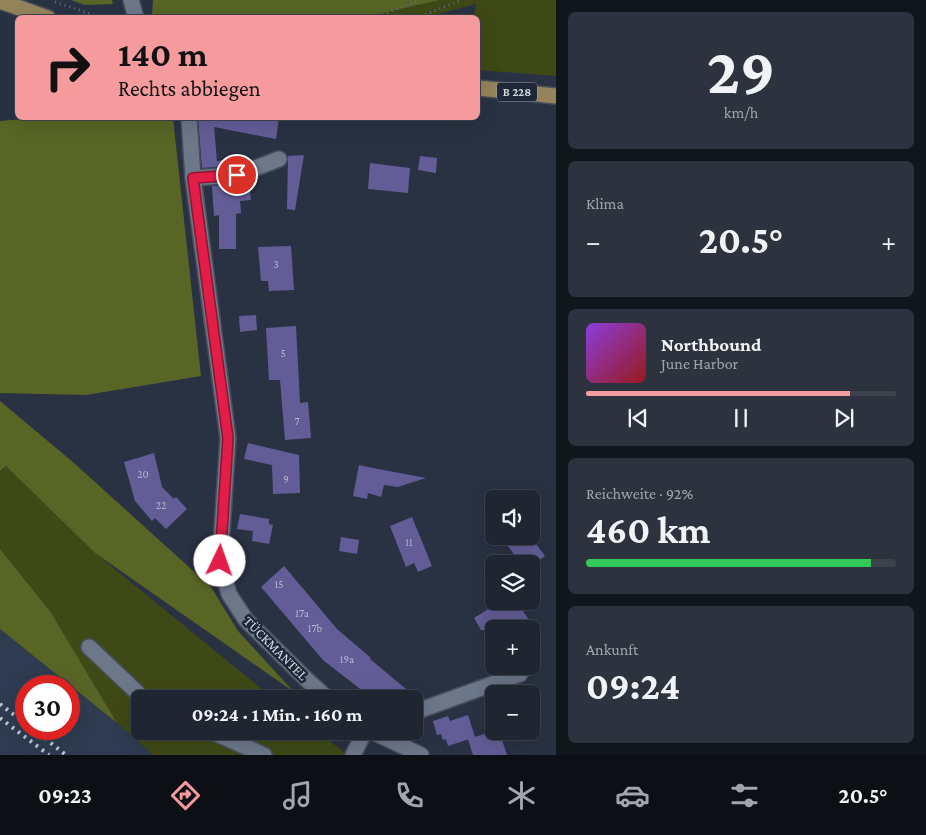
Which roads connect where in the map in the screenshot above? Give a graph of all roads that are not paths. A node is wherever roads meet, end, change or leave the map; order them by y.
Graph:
1 (0, 0) edge
2 (131, 0) edge
3 (40, 15) edge
4 (136, 15) edge
5 (480, 88) edge
6 (556, 96) edge
7 (189, 120) edge
8 (278, 159) dead end
9 (193, 178) junction
10 (89, 647) dead end
11 (517, 675) edge
12 (134, 690) edge
13 (318, 690) edge
14 (423, 709) edge
15 (230, 740) edge
16 (360, 740) edge
17 (390, 740) edge
18 (264, 755) edge
19 (353, 755) edge
20 (421, 755) edge

1 - 3 main road
2 - 4 street
5 - 6 main road, B 228
7 - 9 street, TÜCKMANTEL
8 - 9 street
9 - 13 street, TÜCKMANTEL
10 - 12 street
11 - 14 street
15 - 18 street
16 - 19 street
17 - 20 street

